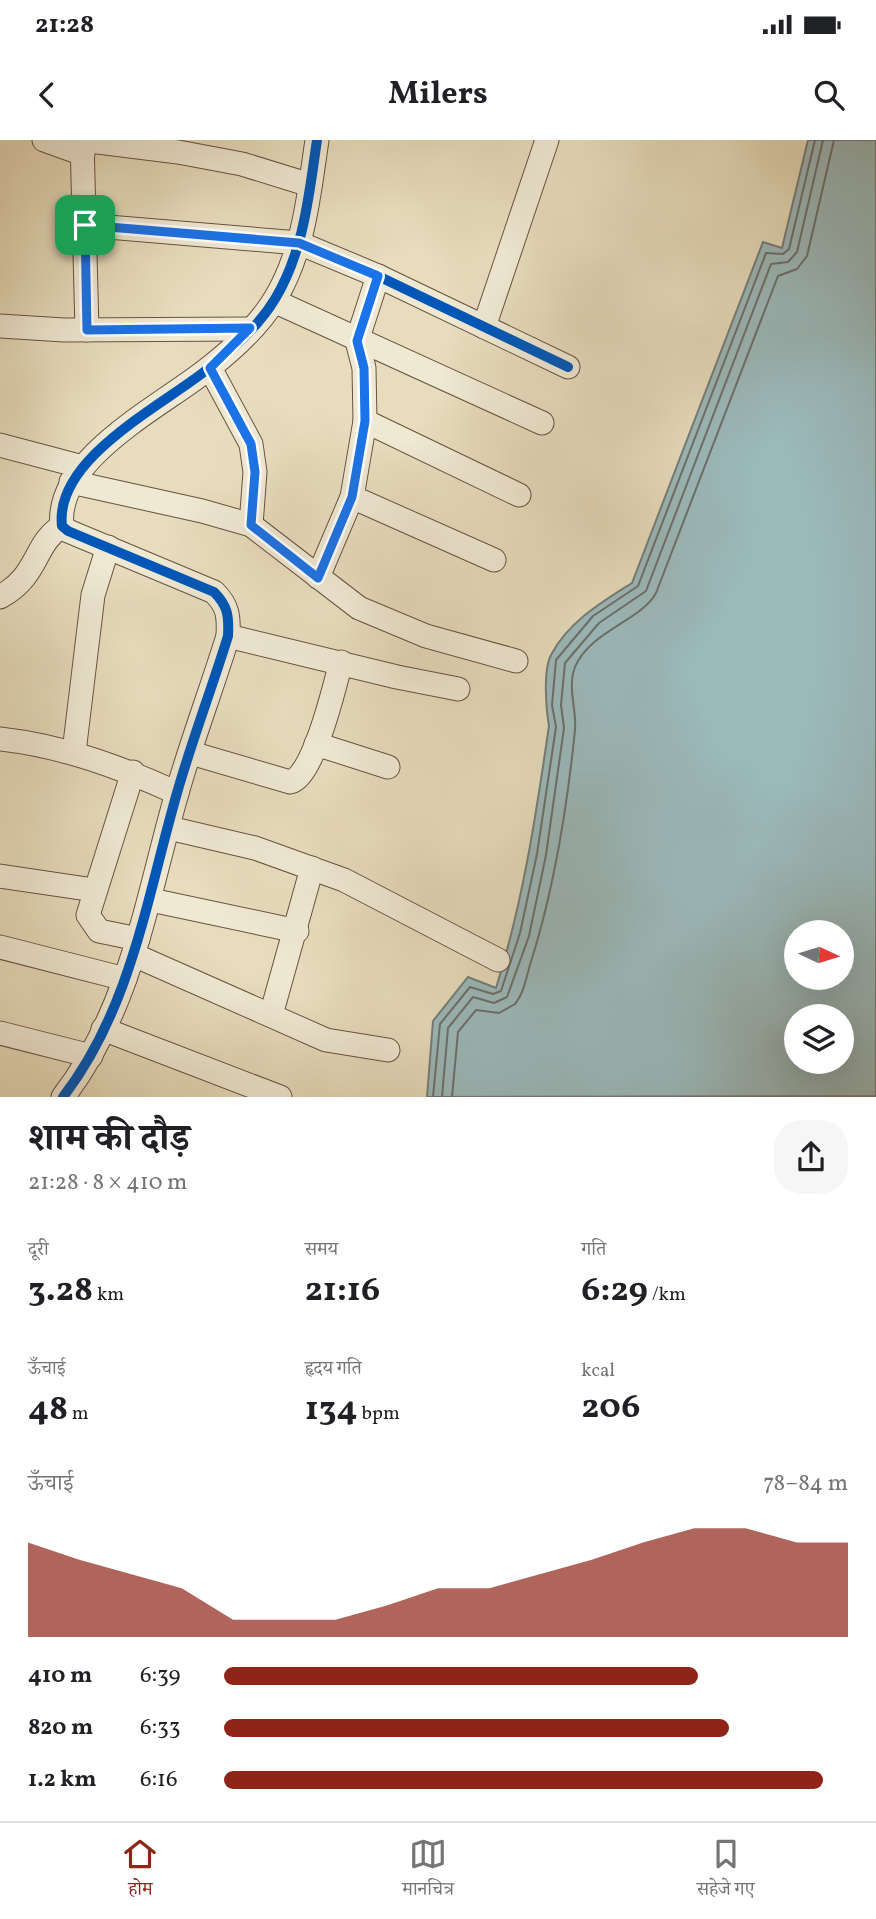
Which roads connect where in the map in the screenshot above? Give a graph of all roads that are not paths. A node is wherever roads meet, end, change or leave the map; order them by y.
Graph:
1 (44, 140) edge
2 (317, 140) edge
3 (547, 140) edge
4 (83, 145) edge
5 (310, 186) junction
6 (85, 225) junction
7 (299, 243) junction
8 (378, 276) junction
9 (274, 301) junction
10 (0, 326) edge
11 (484, 327) junction
12 (250, 328) junction
13 (87, 330) junction
14 (357, 341) junction
15 (210, 368) junction
16 (568, 368) dead end
17 (365, 421) junction
18 (542, 424) dead end
19 (0, 445) edge
20 (77, 475) junction
21 (519, 495) dead end
22 (352, 497) junction
23 (251, 525) junction
24 (62, 526) junction
25 (108, 547) junction
26 (494, 560) dead end
27 (318, 578) junction
28 (0, 597) edge
29 (228, 636) junction
30 (516, 661) dead end
31 (341, 662) junction
32 (458, 688) dead end
33 (0, 739) edge
34 (316, 744) junction
35 (74, 752) junction
36 (191, 753) junction
37 (388, 767) dead end
38 (133, 772) junction
39 (177, 793) junction
40 (169, 828) junction
41 (312, 868) junction
42 (0, 876) edge
43 (94, 890) junction
44 (150, 900) junction
45 (297, 931) junction
46 (0, 947) edge
47 (136, 947) junction
48 (498, 960) dead end
49 (125, 979) junction
50 (271, 1015) junction
51 (103, 1029) junction
52 (0, 1033) edge
53 (388, 1050) dead end
54 (91, 1056) junction
55 (220, 1086) edge
56 (63, 1097) edge
57 (280, 1097) edge

1 - 4 street
2 - 5 street
3 - 11 street
4 - 5 street
4 - 6 street
5 - 7 street
6 - 7 street
6 - 13 street
7 - 8 street
7 - 9 street
8 - 11 street
8 - 14 street
9 - 12 street
9 - 14 street
10 - 13 street
11 - 16 street
12 - 13 street
12 - 15 street
14 - 17 street
14 - 18 street
15 - 20 street
15 - 23 street
17 - 21 street
17 - 22 street
19 - 20 street
20 - 23 street
20 - 24 street
22 - 26 street
22 - 27 street
23 - 27 street
24 - 25 street
24 - 28 street
25 - 29 street
25 - 35 street
27 - 30 street
29 - 31 street
29 - 36 street
31 - 32 street
31 - 34 street
33 - 35 street
34 - 36 street
34 - 37 street
35 - 38 street
36 - 39 street
38 - 39 street
38 - 43 street
39 - 40 street
40 - 41 street
40 - 44 street
41 - 45 street
41 - 48 street
42 - 43 street
43 - 47 street
44 - 45 street
44 - 47 street
45 - 50 street
46 - 49 street
47 - 49 street
47 - 50 street
49 - 51 street
50 - 53 street
51 - 54 street
51 - 55 street
52 - 54 street
54 - 56 street
55 - 57 street

